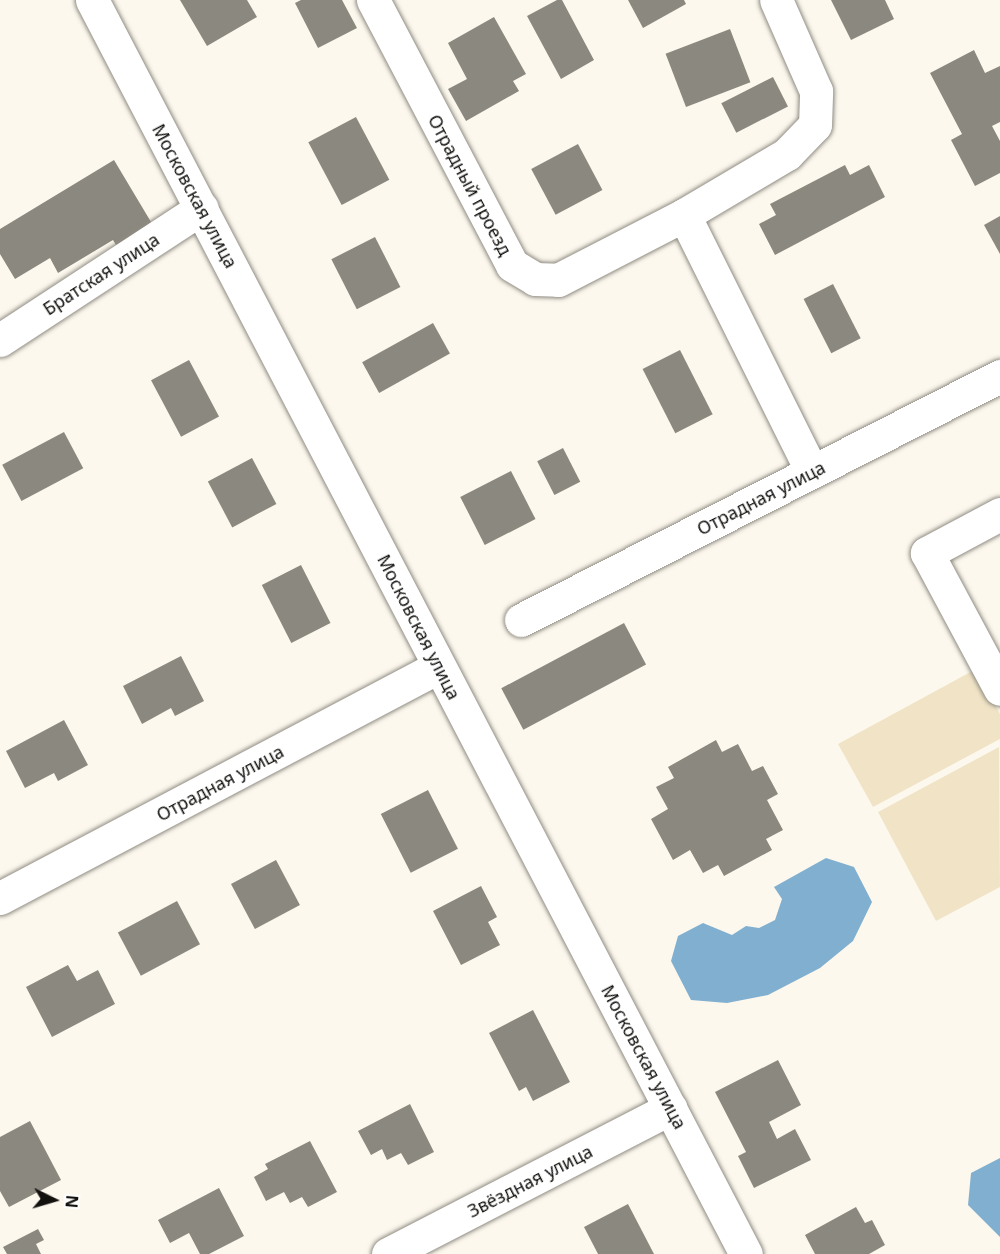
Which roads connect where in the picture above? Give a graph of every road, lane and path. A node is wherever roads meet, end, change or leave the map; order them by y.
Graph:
1 (92, 0) edge
2 (373, 0) edge
3 (776, 0) edge
4 (202, 208) junction
5 (684, 215) junction
6 (0, 340) edge
7 (1000, 376) edge
8 (812, 472) junction
9 (1000, 514) edge
10 (521, 620) dead end
11 (439, 668) junction
12 (1000, 689) edge
13 (0, 898) edge
14 (671, 1108) junction
15 (388, 1254) edge
16 (746, 1254) edge

1 - 4 street, Московская улица
2 - 5 street, Отрадный проезд
3 - 5 street, Отрадный проезд
4 - 6 street, Братская улица
4 - 11 street, Московская улица
5 - 8 street
7 - 8 street, Отрадная улица
8 - 10 street, Отрадная улица
9 - 12 street
11 - 13 street, Отрадная улица
11 - 14 street, Московская улица
14 - 15 street, Звёздная улица
14 - 16 street, Московская улица

